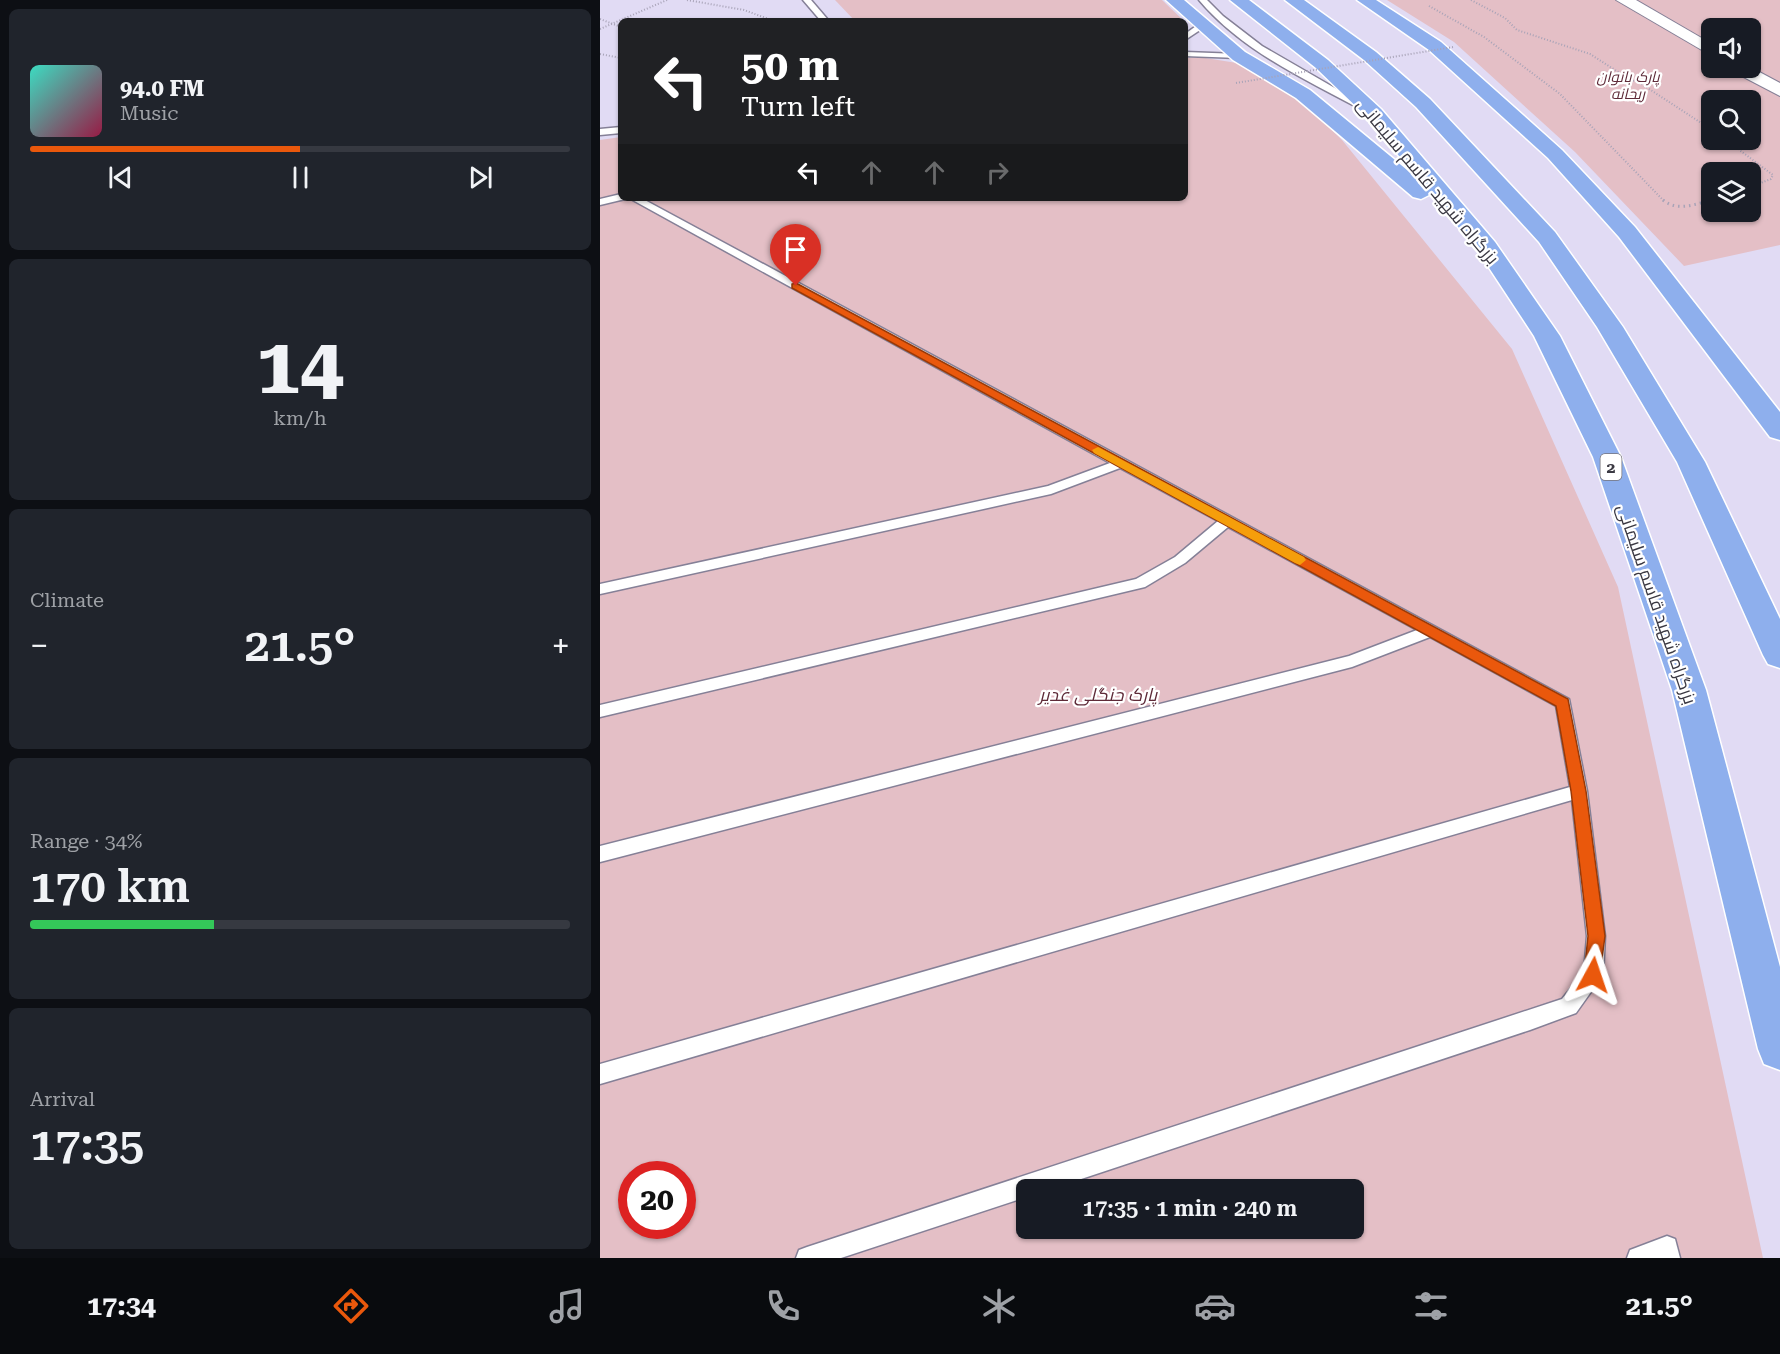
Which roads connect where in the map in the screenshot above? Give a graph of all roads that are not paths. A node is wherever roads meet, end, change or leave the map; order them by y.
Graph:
1 (807, 0) edge
2 (1174, 0) edge
3 (1203, 0) edge
4 (1238, 0) edge
5 (1293, 0) edge
6 (1365, 0) edge
7 (1624, 0) edge
8 (822, 18) edge
9 (1202, 26) junction
10 (1188, 36) edge
11 (1701, 45) edge
12 (1188, 54) edge
13 (1239, 56) junction
14 (1757, 78) edge
15 (1780, 91) edge
16 (1374, 112) junction
17 (618, 130) edge
18 (600, 132) edge
19 (618, 198) edge
20 (640, 201) edge
21 (600, 202) edge
22 (1487, 247) junction
23 (1780, 431) edge
24 (1121, 463) junction
25 (1227, 521) junction
26 (600, 589) edge
27 (1431, 631) junction
28 (1780, 655) edge
29 (600, 711) edge
30 (1579, 791) junction
31 (600, 854) edge
32 (1780, 1048) edge
33 (600, 1074) edge
34 (807, 1258) edge
35 (1638, 1258) edge
36 (1669, 1258) edge

1 - 8 lane
2 - 9 highway
3 - 16 lane
4 - 16 highway, بزرگراه شهید قاسم سلیمانی / 2
5 - 28 highway
6 - 23 highway
7 - 11 street
9 - 10 lane
9 - 13 highway
12 - 13 lane
13 - 22 highway
14 - 15 street
16 - 22 highway, بزرگراه شهید قاسم سلیمانی / 2
17 - 18 lane
19 - 21 lane
20 - 24 lane
22 - 32 highway, بزرگراه شهید قاسم سلیمانی / 2
24 - 25 lane
24 - 26 lane
25 - 27 lane
25 - 29 lane
27 - 30 lane
27 - 31 lane
30 - 33 lane
30 - 34 lane
35 - 36 lane

